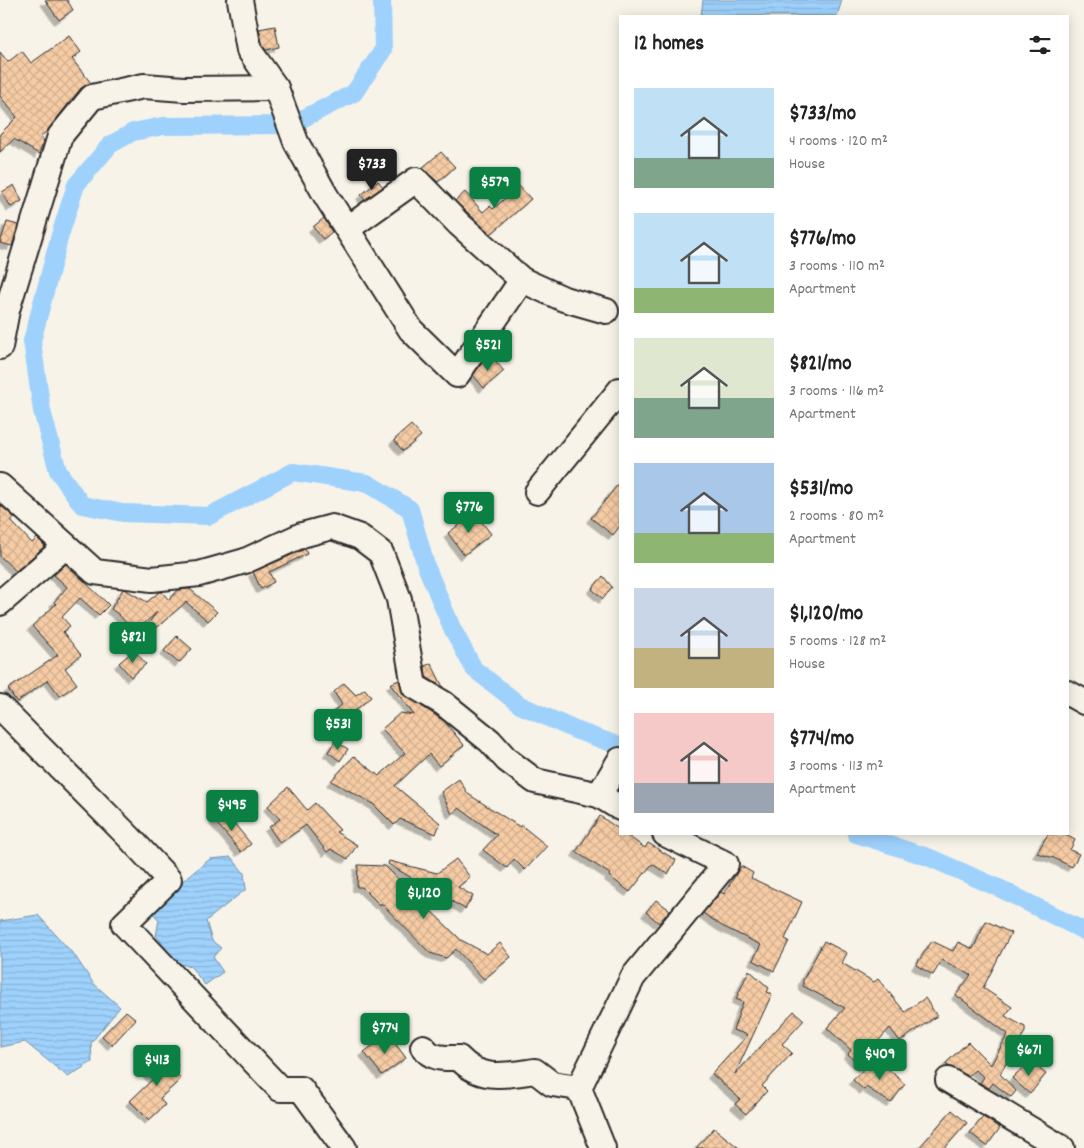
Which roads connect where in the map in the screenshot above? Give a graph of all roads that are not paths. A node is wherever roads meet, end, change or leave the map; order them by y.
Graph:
1 (240, 0) edge
2 (276, 88) junction
3 (347, 229) junction
4 (522, 280) junction
5 (606, 311) dead end
6 (0, 347) edge
7 (619, 391) edge
8 (0, 486) edge
9 (537, 492) dead end
10 (66, 546) junction
11 (0, 603) edge
12 (1069, 694) edge
13 (1084, 702) edge
14 (0, 707) edge
15 (619, 762) edge
16 (599, 795) junction
17 (619, 807) edge
18 (667, 835) edge
19 (423, 1047) dead end
20 (948, 1080) dead end
21 (579, 1088) junction
22 (344, 1148) edge
23 (603, 1148) edge
24 (1062, 1148) edge

1 - 2 street
2 - 3 street
2 - 6 street
3 - 4 street
3 - 4 street
4 - 5 street
7 - 9 street
8 - 10 street
10 - 11 street
10 - 16 street
12 - 13 street
14 - 22 street
15 - 16 street
16 - 17 street
18 - 21 street
19 - 21 street
20 - 24 street
21 - 23 street

